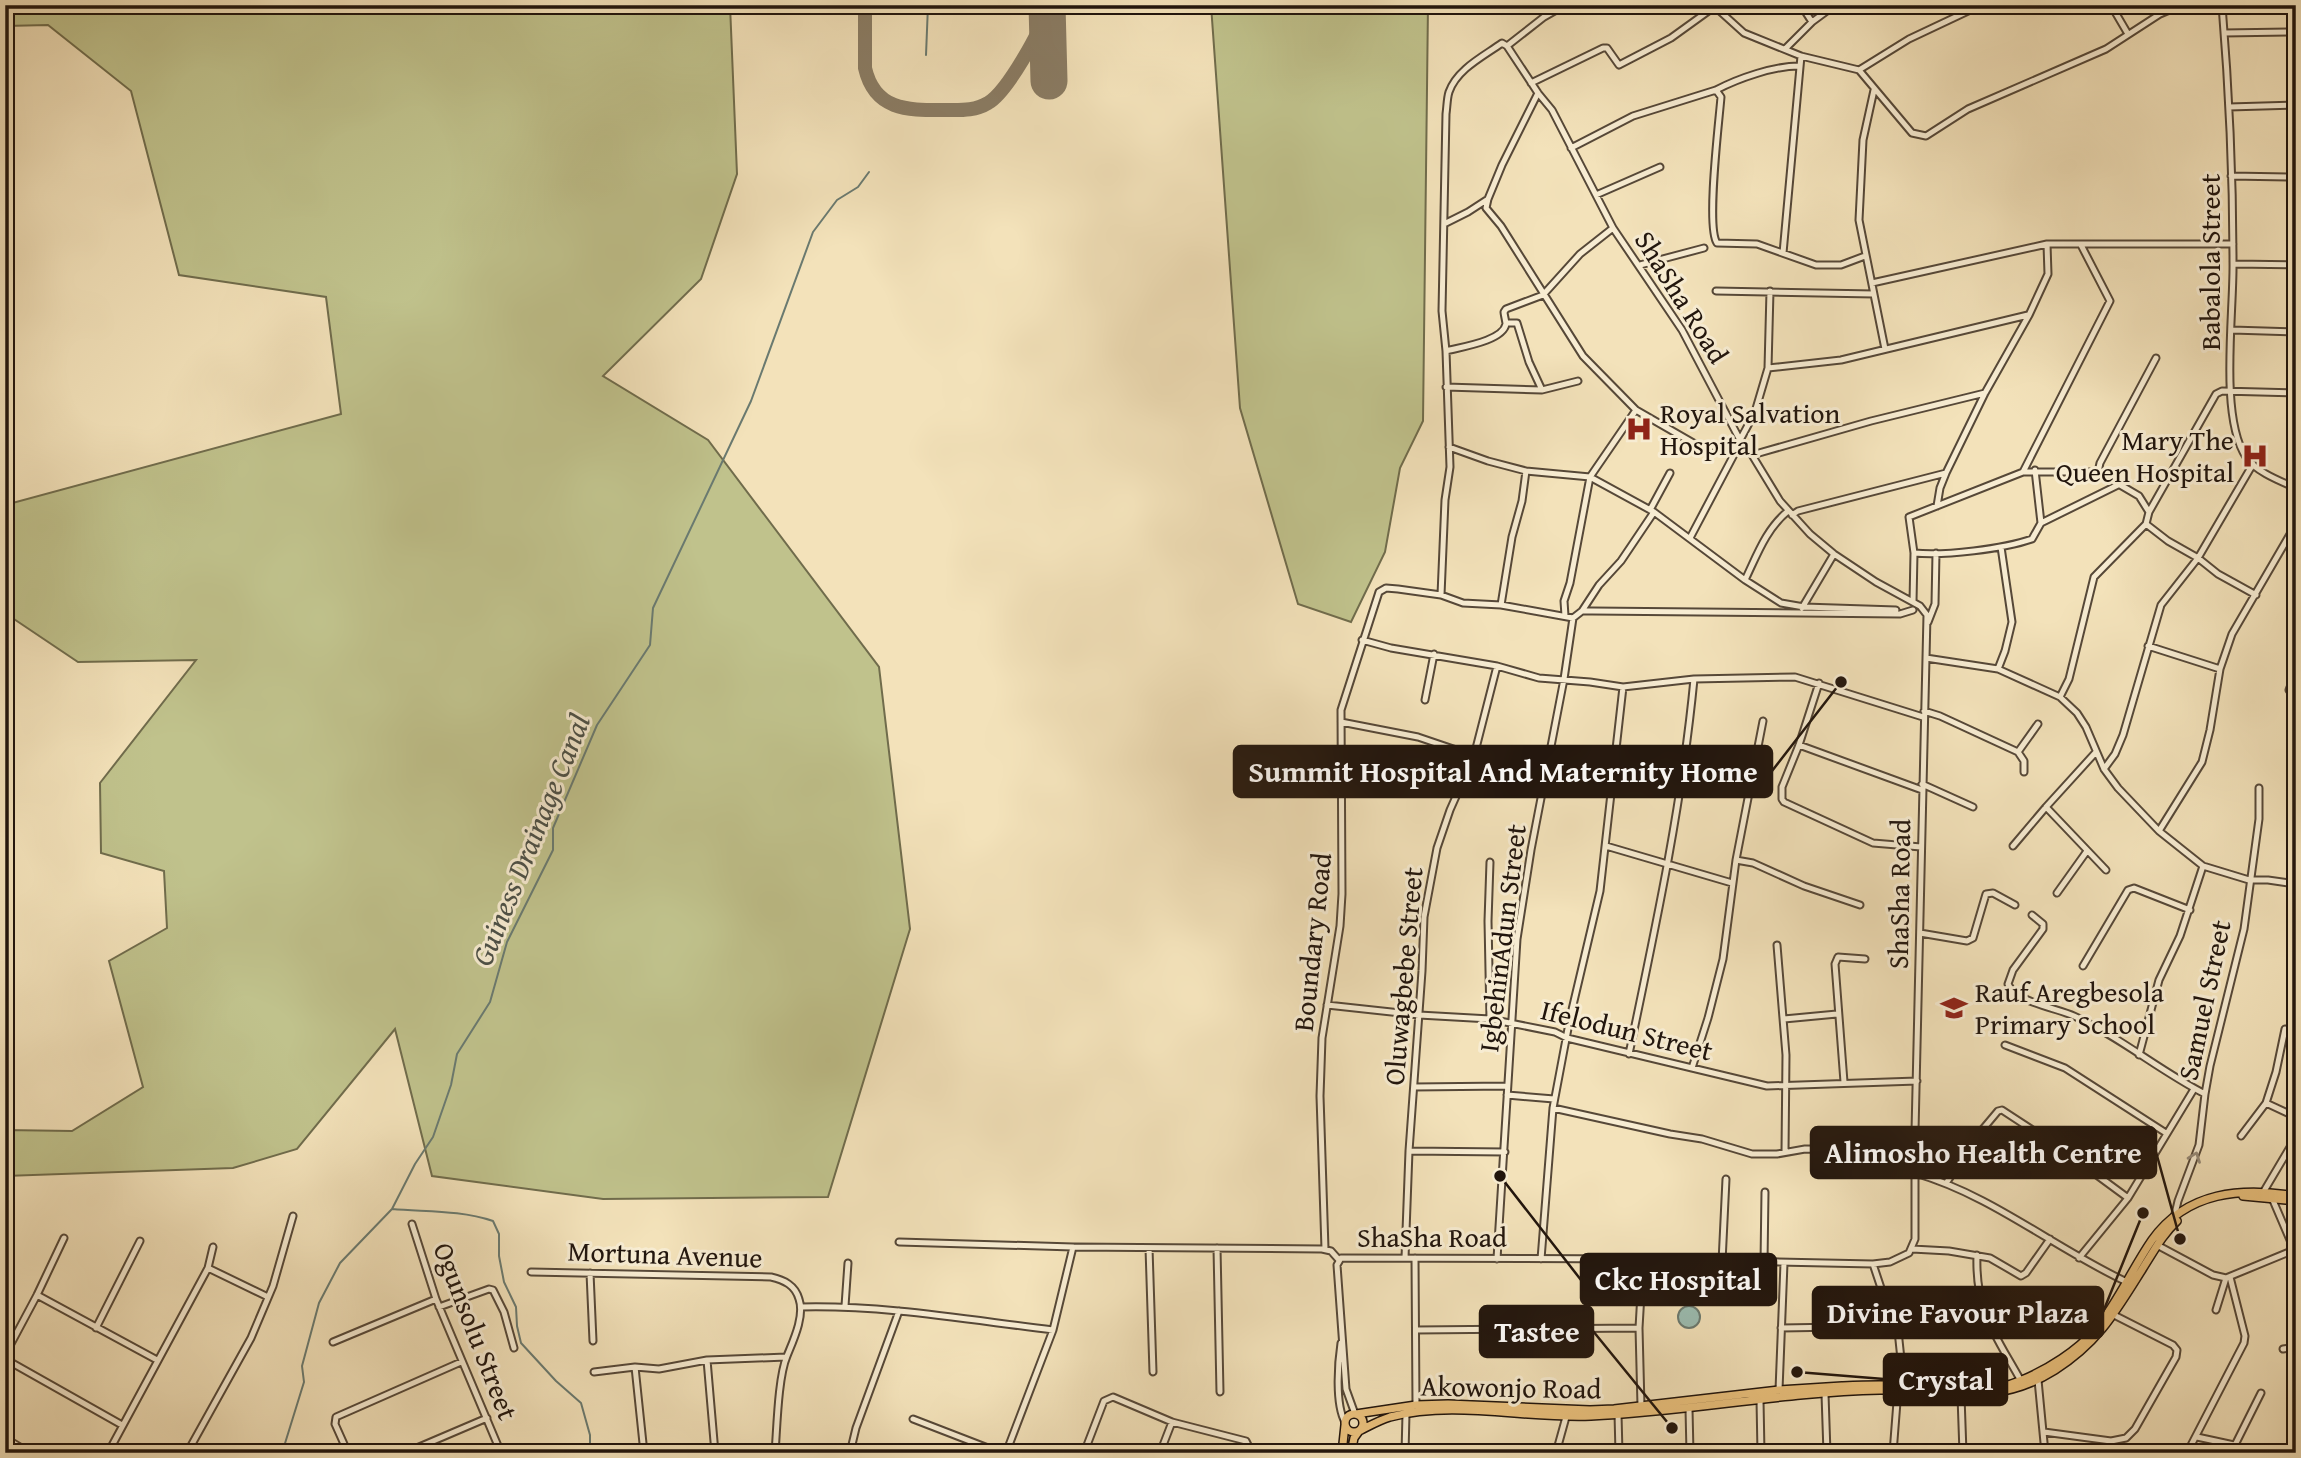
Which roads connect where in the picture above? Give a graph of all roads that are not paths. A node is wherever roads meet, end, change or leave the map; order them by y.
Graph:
1 (1565, 5) edge
2 (1801, 5) edge
3 (1835, 5) edge
4 (1965, 5) edge
5 (1981, 5) edge
6 (2111, 5) edge
7 (2180, 5) edge
8 (2222, 5) edge
9 (1713, 6) edge
10 (1968, 12) junction
11 (1812, 22) junction
12 (2296, 32) edge
13 (2224, 33) junction
14 (2128, 34) junction
15 (1507, 47) junction
16 (1785, 49) junction
17 (1801, 56) junction
18 (1799, 66) junction
19 (1859, 70) junction
20 (1531, 83) junction
21 (1716, 90) junction
22 (1874, 90) junction
23 (1538, 93) junction
24 (2296, 105) edge
25 (2229, 107) junction
26 (1572, 148) junction
27 (1660, 167) dead end
28 (2231, 176) junction
29 (2296, 177) edge
30 (1596, 195) junction
31 (1488, 199) junction
32 (1444, 224) junction
33 (1613, 228) junction
34 (2047, 244) junction
35 (2233, 244) junction
36 (2081, 245) junction
37 (1704, 248) dead end
38 (1783, 253) junction
39 (1865, 256) junction
40 (2234, 264) junction
41 (1640, 265) junction
42 (2296, 265) edge
43 (1872, 283) junction
44 (1716, 291) dead end
45 (1770, 291) junction
46 (1874, 294) junction
47 (1543, 295) junction
48 (2029, 315) junction
49 (1506, 323) junction
50 (2232, 330) junction
51 (2296, 332) edge
52 (1885, 349) junction
53 (1446, 351) junction
54 (2156, 358) dead end
55 (1768, 368) junction
56 (1578, 381) dead end
57 (1446, 387) junction
58 (1542, 390) junction
59 (2231, 392) junction
60 (1985, 393) junction
61 (2296, 393) edge
62 (1636, 410) junction
63 (1740, 440) junction
64 (1449, 446) junction
65 (1745, 448) junction
66 (1737, 449) junction
67 (1752, 455) junction
68 (2253, 464) junction
69 (2035, 470) junction
70 (1526, 471) junction
71 (2023, 472) junction
72 (2098, 472) junction
73 (1670, 473) dead end
74 (1946, 473) junction
75 (1590, 477) junction
76 (2120, 484) junction
77 (2296, 488) edge
78 (1937, 506) junction
79 (1652, 511) junction
80 (2149, 512) junction
81 (1790, 513) junction
82 (2041, 523) junction
83 (2146, 524) junction
84 (2296, 524) edge
85 (1690, 538) junction
86 (2001, 547) junction
87 (1914, 553) junction
88 (1936, 553) junction
89 (1834, 554) junction
90 (2198, 558) junction
91 (1745, 580) junction
92 (1441, 595) junction
93 (2256, 595) junction
94 (1913, 602) junction
95 (1501, 605) junction
96 (1804, 607) junction
97 (1867, 610) junction
98 (1913, 610) junction
99 (1582, 611) junction
100 (1796, 611) junction
101 (1925, 611) junction
102 (1565, 616) junction
103 (1573, 618) junction
104 (1926, 624) junction
105 (1362, 640) junction
106 (2148, 646) junction
107 (1434, 654) junction
108 (1926, 658) junction
109 (1497, 666) junction
110 (1998, 669) junction
111 (2220, 669) junction
112 (2296, 671) edge
113 (1564, 679) junction
114 (1694, 679) junction
115 (1819, 683) junction
116 (1623, 687) junction
117 (2289, 690) dead end
118 (2060, 697) junction
119 (1425, 700) dead end
120 (1923, 714) junction
121 (1763, 721) dead end
122 (1340, 722) junction
123 (2038, 724) dead end
124 (1799, 745) junction
125 (2018, 752) junction
126 (2096, 752) junction
127 (1474, 756) junction
128 (2104, 769) junction
129 (2024, 772) dead end
130 (1922, 787) junction
131 (2259, 788) dead end
132 (1973, 807) dead end
133 (2046, 807) junction
134 (2160, 831) junction
135 (1606, 846) junction
136 (2013, 846) dead end
137 (1921, 847) junction
138 (2087, 851) junction
139 (1736, 860) junction
140 (1490, 862) dead end
141 (1668, 862) junction
142 (2203, 866) junction
143 (2106, 870) dead end
144 (2249, 880) junction
145 (1732, 883) junction
146 (2296, 884) edge
147 (2057, 893) dead end
148 (1860, 905) dead end
149 (2015, 905) dead end
150 (2190, 911) junction
151 (2032, 915) dead end
152 (1920, 933) junction
153 (1777, 945) dead end
154 (1865, 959) dead end
155 (2083, 966) dead end
156 (1327, 1005) junction
157 (1838, 1014) junction
158 (1419, 1015) junction
159 (1490, 1019) junction
160 (1784, 1019) junction
161 (1511, 1022) junction
162 (2285, 1029) dead end
163 (1567, 1038) junction
164 (2005, 1045) dead end
165 (1629, 1054) junction
166 (2139, 1055) junction
167 (1692, 1068) junction
168 (1917, 1081) junction
169 (1844, 1082) junction
170 (1787, 1085) junction
171 (1507, 1086) junction
172 (1414, 1087) junction
173 (2194, 1089) junction
174 (2205, 1094) junction
175 (1507, 1096) junction
176 (1554, 1099) junction
177 (2266, 1104) junction
178 (1553, 1108) junction
179 (2296, 1117) edge
180 (2166, 1133) junction
181 (2241, 1136) dead end
182 (2296, 1137) edge
183 (1915, 1150) junction
184 (1409, 1151) junction
185 (1505, 1152) junction
186 (1785, 1152) junction
187 (1915, 1172) junction
188 (1726, 1179) dead end
189 (1947, 1182) junction
190 (2264, 1191) junction
191 (1765, 1192) dead end
192 (2128, 1198) junction
193 (2272, 1198) junction
194 (2296, 1199) edge
195 (293, 1216) dead end
196 (2175, 1219) junction
197 (412, 1224) dead end
198 (64, 1238) dead end
199 (2050, 1239) junction
200 (141, 1241) dead end
201 (899, 1242) dead end
202 (2156, 1245) junction
203 (213, 1247) dead end
204 (1073, 1247) junction
205 (1149, 1248) junction
206 (1217, 1248) junction
207 (1912, 1249) junction
208 (1325, 1250) junction
209 (2295, 1252) edge
210 (1977, 1255) junction
211 (1405, 1258) junction
212 (1415, 1258) junction
213 (2078, 1258) junction
214 (1339, 1259) junction
215 (1497, 1259) junction
216 (1541, 1259) junction
217 (1643, 1259) junction
218 (1722, 1262) junction
219 (1764, 1262) junction
220 (848, 1263) dead end
221 (1784, 1263) junction
222 (1873, 1264) junction
223 (208, 1268) junction
224 (531, 1272) dead end
225 (590, 1273) junction
226 (2228, 1278) junction
227 (2129, 1283) junction
228 (37, 1295) junction
229 (268, 1297) junction
230 (436, 1299) junction
231 (845, 1306) junction
232 (2004, 1306) dead end
233 (439, 1307) junction
234 (801, 1307) junction
235 (2216, 1310) dead end
236 (899, 1311) junction
237 (1984, 1314) junction
238 (2114, 1314) junction
239 (1862, 1318) dead end
240 (1891, 1318) junction
241 (1897, 1321) junction
242 (1841, 1327) dead end
243 (96, 1328) junction
244 (1639, 1328) junction
245 (1781, 1328) junction
246 (1053, 1330) junction
247 (1416, 1330) junction
248 (1342, 1340) junction
249 (593, 1341) dead end
250 (333, 1342) dead end
251 (2296, 1347) edge
252 (514, 1348) dead end
253 (2283, 1349) dead end
254 (5, 1357) edge
255 (786, 1357) junction
256 (157, 1360) junction
257 (707, 1360) junction
258 (461, 1362) junction
259 (635, 1367) junction
260 (594, 1372) dead end
261 (1153, 1372) dead end
262 (2038, 1380) junction
263 (2021, 1381) junction
264 (1901, 1388) junction
265 (1779, 1390) junction
266 (1220, 1392) dead end
267 (2261, 1393) dead end
268 (1825, 1394) junction
269 (1961, 1396) junction
270 (1751, 1398) junction
271 (1760, 1400) junction
272 (1416, 1405) junction
273 (1641, 1406) junction
274 (1689, 1409) junction
275 (1355, 1413) junction
276 (1405, 1414) junction
277 (1560, 1414) junction
278 (1618, 1414) junction
279 (487, 1418) junction
280 (913, 1419) dead end
281 (1172, 1422) junction
282 (1345, 1423) junction
283 (122, 1425) junction
284 (1360, 1430) junction
285 (2044, 1432) junction
286 (2197, 1437) junction
287 (5, 1438) edge
288 (2234, 1445) junction
289 (30, 1453) edge
290 (108, 1453) edge
291 (187, 1453) edge
292 (348, 1453) edge
293 (405, 1453) edge
294 (501, 1453) edge
295 (644, 1453) edge
296 (715, 1453) edge
297 (775, 1453) edge
298 (850, 1453) edge
299 (1004, 1453) edge
300 (1084, 1453) edge
301 (1160, 1453) edge
302 (1252, 1453) edge
303 (1342, 1453) edge
304 (1351, 1453) edge
305 (1405, 1453) edge
306 (1556, 1453) edge
307 (1619, 1453) edge
308 (1690, 1453) edge
309 (1760, 1453) edge
310 (1827, 1453) edge
311 (1893, 1453) edge
312 (1963, 1453) edge
313 (2045, 1453) edge
314 (2187, 1453) edge
315 (2231, 1453) edge

1 - 15 street
2 - 11 street
3 - 11 street
4 - 10 street
5 - 10 street
6 - 14 street
7 - 14 street
8 - 13 street, Babalola Street
9 - 16 street
9 - 20 street
10 - 19 street
11 - 16 street
12 - 13 street
13 - 25 street, Babalola Street
14 - 22 street
15 - 20 street, ShaSha Road
15 - 32 street
16 - 17 street
17 - 18 street
17 - 19 street
18 - 21 street
18 - 38 street
19 - 22 street
20 - 23 street, ShaSha Road
21 - 26 street
21 - 38 street
22 - 39 street
23 - 26 street, ShaSha Road
23 - 31 street
24 - 25 street
25 - 28 street, Babalola Street
26 - 30 street, ShaSha Road
27 - 30 street
28 - 29 street
28 - 35 street, Babalola Street
30 - 33 street, ShaSha Road
31 - 32 street
31 - 47 street
32 - 53 street
33 - 41 street, ShaSha Road
33 - 47 street
34 - 36 street
34 - 43 street
34 - 48 street
35 - 36 street
35 - 40 street, Babalola Street
36 - 71 street
37 - 41 street
38 - 39 street
39 - 43 street
40 - 42 street
40 - 50 street, Babalola Street
41 - 63 street, ShaSha Road
43 - 46 street
44 - 45 street
45 - 46 street
45 - 55 street
46 - 52 street
47 - 49 street
47 - 62 street
48 - 52 street
48 - 60 street
49 - 53 street
49 - 58 street
50 - 51 street
50 - 59 street, Babalola Street
52 - 55 street
53 - 57 street
54 - 72 street
55 - 63 street
56 - 58 street
57 - 58 street
57 - 64 street
59 - 61 street
59 - 68 street, Babalola Street
59 - 80 street
60 - 67 street
60 - 74 street
62 - 66 street
62 - 75 street
63 - 65 street, ShaSha Road
64 - 70 street
64 - 92 street
65 - 66 street
65 - 67 street, ShaSha Road
66 - 85 street
67 - 81 street, ShaSha Road
68 - 77 street
68 - 90 street
69 - 71 street
69 - 72 street
69 - 82 street
70 - 75 street
70 - 95 street
71 - 78 street
72 - 76 street
73 - 79 street
74 - 78 street
74 - 81 street
75 - 79 street
75 - 102 street
76 - 80 street
76 - 82 street
78 - 87 street
79 - 85 street
79 - 99 street
80 - 83 street
81 - 89 street, ShaSha Road
81 - 91 street
82 - 86 street
83 - 90 street
83 - 118 street
84 - 93 street
85 - 91 street
86 - 88 street
86 - 110 street
87 - 88 street
87 - 94 street
88 - 104 street
89 - 94 street, ShaSha Road
89 - 96 street
90 - 93 street
90 - 106 street
91 - 96 street
92 - 95 street, Boundary Road
92 - 105 street, Boundary Road
93 - 111 street
94 - 101 street, ShaSha Road
95 - 102 street, Boundary Road
96 - 97 street
96 - 100 street
97 - 98 street
97 - 98 street
97 - 100 street
98 - 101 street
99 - 100 street
99 - 103 street
101 - 104 street, ShaSha Road
102 - 103 street, Boundary Road
103 - 113 street, IgbehinAdun Street
104 - 108 street, ShaSha Road
105 - 107 street
105 - 122 street, Boundary Road
106 - 111 street
106 - 128 street
107 - 109 street
107 - 119 street
108 - 110 street
108 - 120 street, ShaSha Road
109 - 113 street
109 - 127 street, Oluwagbebe Street
110 - 118 street
111 - 134 street
112 - 117 street
113 - 116 street
113 - 161 street, IgbehinAdun Street
114 - 115 street
114 - 116 street
114 - 141 street
115 - 120 street
115 - 124 street
116 - 135 street
118 - 126 street
120 - 125 street
120 - 130 street, ShaSha Road
121 - 139 street
122 - 127 street
122 - 156 street, Boundary Road
123 - 125 street
124 - 130 street
124 - 137 street
125 - 129 street
126 - 128 street
126 - 133 street
127 - 158 street, Oluwagbebe Street
128 - 134 street
130 - 132 street
130 - 137 street, ShaSha Road
131 - 144 street, Samuel Street
133 - 136 street
133 - 138 street
134 - 142 street
135 - 141 street
135 - 163 street
137 - 152 street, ShaSha Road
138 - 143 street
138 - 147 street
139 - 145 street
139 - 148 street
140 - 159 street
141 - 145 street
141 - 165 street
142 - 144 street
142 - 150 street
144 - 146 street
144 - 174 street, Samuel Street
145 - 167 street
149 - 152 street
150 - 155 street
150 - 166 street
151 - 166 street
152 - 168 street, ShaSha Road
153 - 160 street
154 - 157 street
156 - 158 street, Ifelodun Street
156 - 208 street, Boundary Road
157 - 160 street
157 - 169 street
158 - 159 street, Ifelodun Street
158 - 172 street, Oluwagbebe Street
159 - 161 street, Ifelodun Street
160 - 170 street
161 - 163 street, Ifelodun Street
161 - 171 street, IgbehinAdun Street
162 - 177 street
163 - 165 street, Ifelodun Street
163 - 176 street
164 - 180 street
165 - 167 street, Ifelodun Street
166 - 173 street
167 - 170 street, Ifelodun Street
168 - 169 street, Ifelodun Street
168 - 183 street, ShaSha Road
169 - 170 street, Ifelodun Street
170 - 186 street
171 - 172 street
171 - 175 street, IgbehinAdun Street
172 - 184 street, Oluwagbebe Street
173 - 174 street
173 - 180 street
196 -> 174 street, Samuel Street
175 - 176 street
175 - 185 street, IgbehinAdun Street
176 - 178 street
177 - 179 street
177 - 181 street
178 - 186 street
178 - 216 street
180 - 192 street
182 - 190 street
183 - 186 street
183 - 187 street, ShaSha Road
184 - 185 street
184 - 211 street, Oluwagbebe Street
185 - 215 street, IgbehinAdun Street
187 - 189 street
187 - 207 street, ShaSha Road
188 - 218 street
189 - 192 street
189 - 199 street
190 - 194 main road, Akowonjo Road
190 - 196 main road, Akowonjo Road
191 - 219 street
192 - 213 street
193 - 194 main road, Akowonjo Road
193 - 196 main road, Akowonjo Road
193 - 209 street
195 - 229 street
196 - 202 main road, Akowonjo Road
196 - 227 main road, Akowonjo Road
197 - 230 street, Ogunsolu Street
198 - 228 street
199 - 210 street
199 - 213 street
200 - 243 street
201 - 204 street
202 - 226 street
202 - 227 main road, Akowonjo Road
203 - 223 street
204 - 205 street
204 - 246 street
205 - 206 street
205 - 261 street
206 - 208 street
206 - 266 street
207 - 210 street
207 - 222 street, ShaSha Road
208 - 214 street
209 - 226 street
210 - 237 street
211 - 212 street, ShaSha Road
211 - 214 street, ShaSha Road
212 - 215 street, ShaSha Road
212 - 247 street
213 - 227 street
214 - 248 street, ShaSha Road
215 - 216 street, ShaSha Road
216 - 217 street, ShaSha Road
217 - 218 street, ShaSha Road
217 - 244 street
218 - 219 street, ShaSha Road
219 - 221 street, ShaSha Road
220 - 231 street
221 - 222 street, ShaSha Road
221 - 245 street
222 - 240 street
223 - 229 street
223 - 256 street
224 - 225 street, Mortuna Avenue
225 - 234 street, Mortuna Avenue
225 - 249 street
226 - 235 street
226 - 286 street
227 - 238 main road, Akowonjo Road
227 - 263 main road, Akowonjo Road
228 - 243 street
228 - 254 street
229 - 291 street
230 - 233 street, Ogunsolu Street
230 - 250 street
231 - 234 street
231 - 236 street
232 - 237 street
233 - 252 street
233 - 258 street, Ogunsolu Street
234 - 255 street
236 - 246 street
236 - 298 street
237 - 241 street
237 - 263 street
238 - 262 main road, Akowonjo Road
238 - 285 street
239 - 240 street
240 - 241 street
241 - 264 street
242 - 245 street
243 - 256 street
244 - 247 street
244 - 273 street
245 - 265 street
246 - 299 street
247 - 272 street
248 - 275 street
248 - 282 street
251 - 253 street
254 - 283 street
255 - 257 street
255 - 297 street
256 - 283 street
257 - 259 street
257 - 296 street
258 - 279 street, Ogunsolu Street
258 - 292 street
259 - 260 street
259 - 295 street
262 - 269 main road, Akowonjo Road
262 - 285 street
263 - 264 main road, Akowonjo Road
264 - 265 main road, Akowonjo Road
264 - 268 main road, Akowonjo Road
264 - 269 main road, Akowonjo Road
264 - 311 street
265 - 270 main road, Akowonjo Road
267 - 288 street
268 - 271 main road, Akowonjo Road
268 - 310 street
269 - 312 street
270 - 271 main road, Akowonjo Road
270 - 273 main road, Akowonjo Road
270 - 274 main road, Akowonjo Road
271 - 309 street
272 - 275 main road, Akowonjo Road
272 - 277 main road, Akowonjo Road
273 - 277 main road, Akowonjo Road
274 - 278 main road, Akowonjo Road
274 - 308 street
275 - 282 main road
275 - 284 main road
276 - 277 main road, Akowonjo Road
276 - 284 main road, Akowonjo Road
276 - 305 street
277 - 278 main road, Akowonjo Road
277 - 306 street
278 - 307 street
279 - 293 street
279 - 294 street, Ogunsolu Street
280 - 299 street
281 - 300 street
281 - 301 street
281 - 302 street
282 - 284 main road
282 - 303 main road
283 - 290 street
284 - 304 main road
285 - 313 street
286 - 288 street
286 - 314 street
287 - 289 street
288 - 315 street

